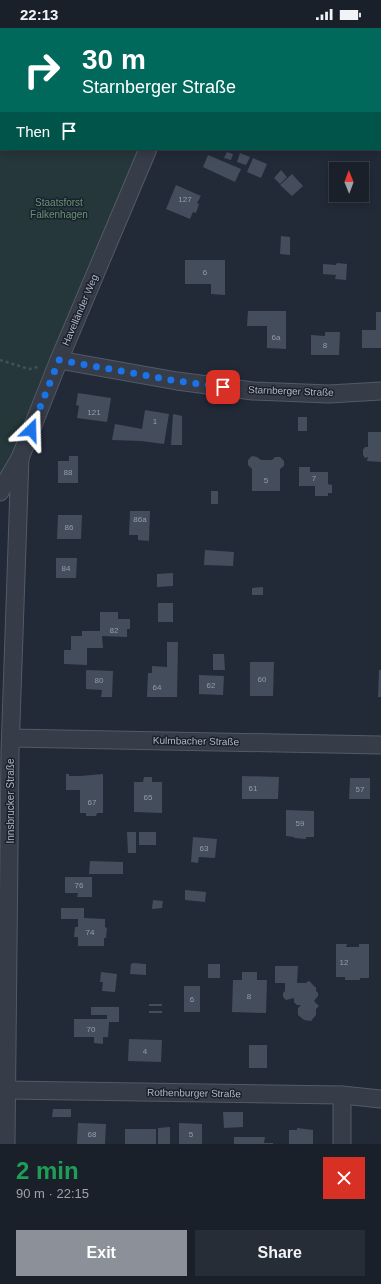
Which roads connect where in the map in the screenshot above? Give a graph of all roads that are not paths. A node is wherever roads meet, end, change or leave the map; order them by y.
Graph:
1 (148, 150) edge
2 (59, 360) junction
3 (381, 391) edge
4 (20, 458) junction
5 (0, 492) edge
6 (10, 738) junction
7 (381, 745) edge
8 (7, 1090) junction
9 (342, 1095) junction
10 (381, 1099) edge
11 (6, 1144) edge
12 (342, 1144) edge

1 - 2 street, Havelländer Weg
2 - 3 street, Starnberger Straße
2 - 4 street, Havelländer Weg
4 - 5 street, Havelländer Weg
4 - 6 street, Innsbrucker Straße
6 - 7 street, Kulmbacher Straße
6 - 8 street, Innsbrucker Straße
8 - 9 street, Rothenburger Straße
8 - 11 street, Innsbrucker Straße
9 - 10 street, Rothenburger Straße
9 - 12 street

